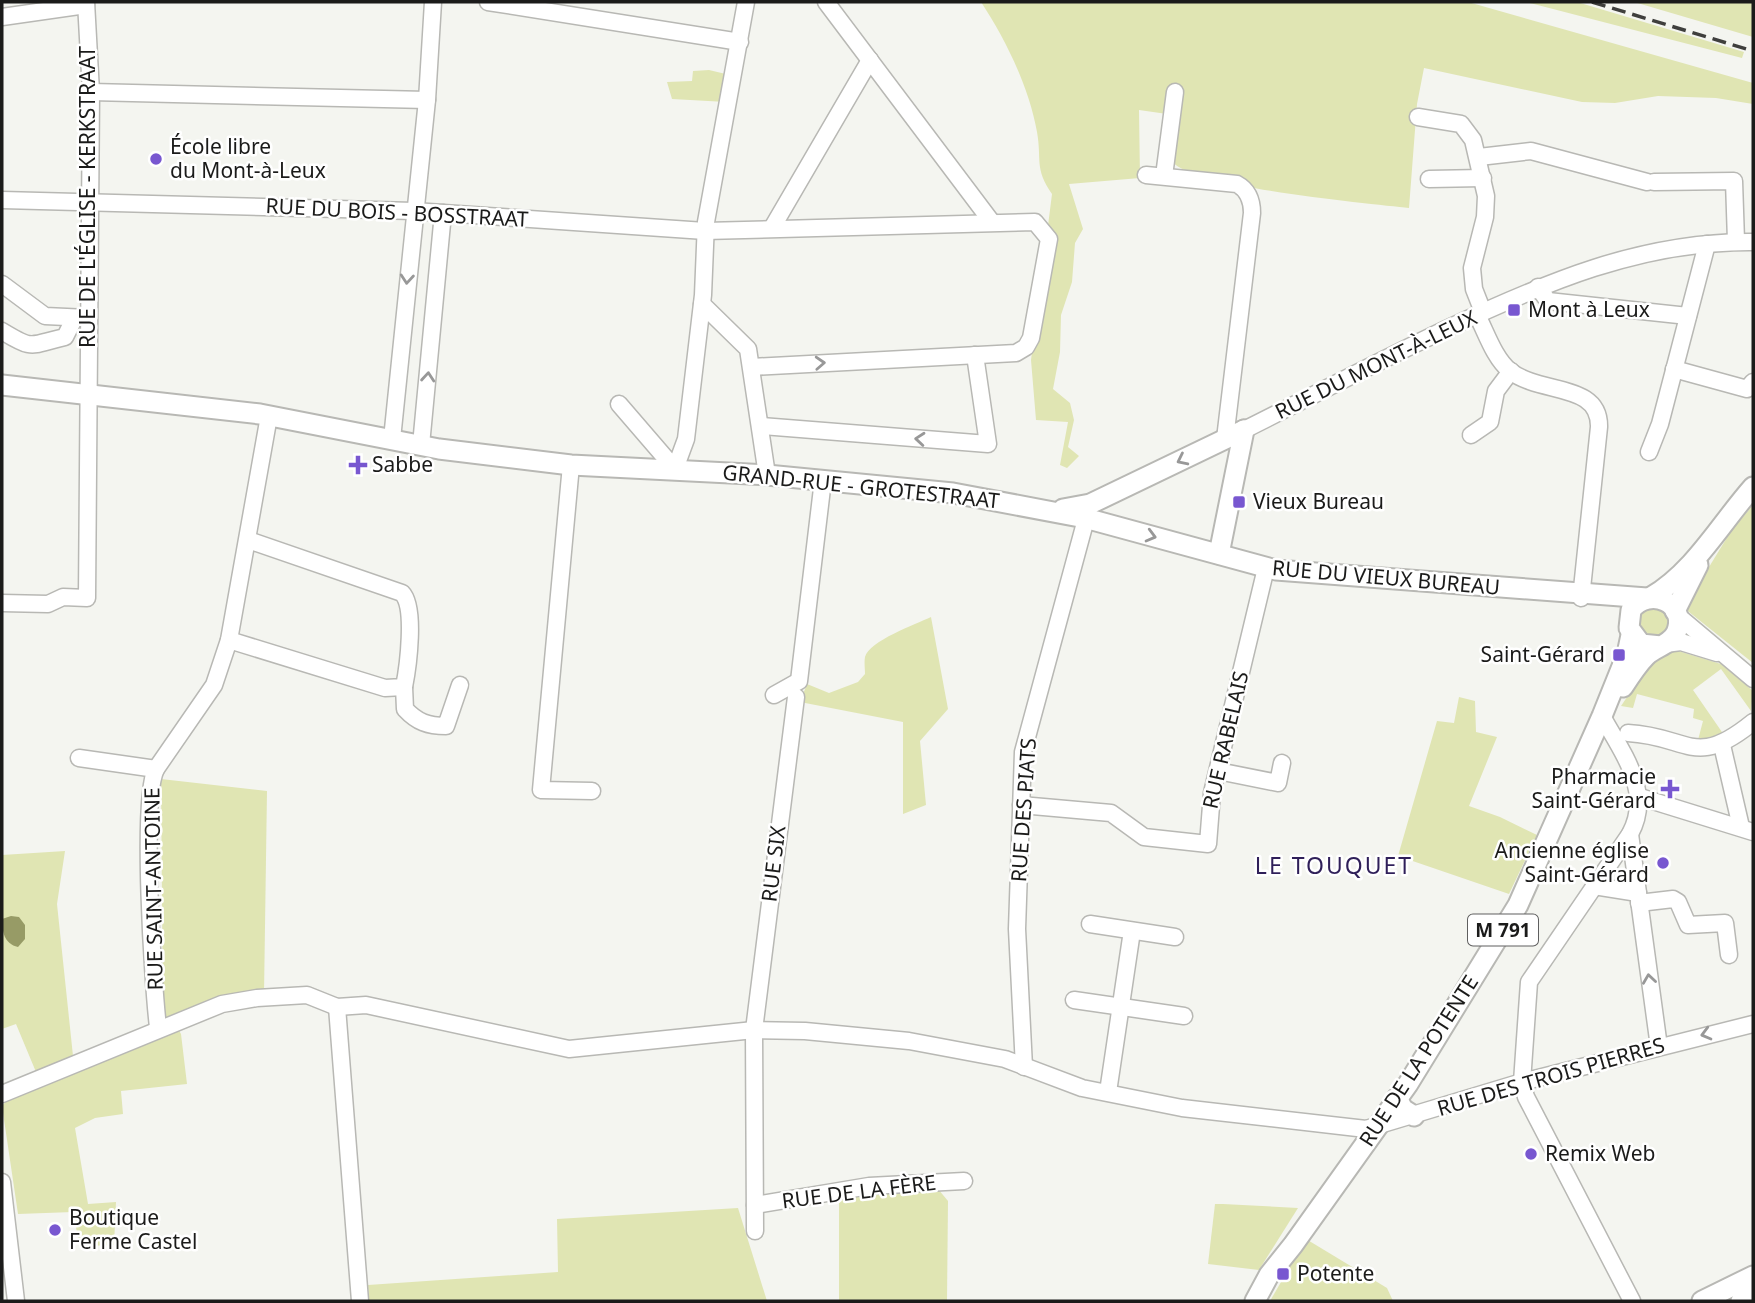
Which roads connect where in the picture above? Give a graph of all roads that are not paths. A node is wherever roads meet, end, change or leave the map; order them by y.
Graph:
1 (433, 2) edge
2 (488, 2) edge
3 (746, 2) edge
4 (826, 2) edge
5 (86, 3) edge
6 (2, 18) edge
7 (740, 42) junction
8 (870, 60) junction
9 (91, 92) junction
10 (1175, 92) dead end
11 (426, 100) junction
12 (1418, 117) dead end
13 (1479, 157) junction
14 (1146, 175) dead end
15 (1164, 176) junction
16 (1429, 178) dead end
17 (1483, 178) junction
18 (2, 200) edge
19 (89, 203) junction
20 (414, 211) junction
21 (443, 213) junction
22 (991, 221) junction
23 (772, 229) junction
24 (705, 231) junction
25 (1736, 242) junction
26 (1753, 242) edge
27 (1707, 244) junction
28 (2, 284) edge
29 (1538, 287) junction
30 (702, 304) junction
31 (1480, 313) junction
32 (1688, 316) junction
33 (54, 318) junction
34 (81, 319) junction
35 (2, 331) edge
36 (36, 343) junction
37 (975, 355) junction
38 (752, 367) junction
39 (1674, 369) junction
40 (1511, 372) junction
41 (1753, 383) edge
42 (2, 385) edge
43 (89, 393) junction
44 (619, 404) dead end
45 (269, 416) junction
46 (761, 426) junction
47 (1244, 430) junction
48 (1471, 435) dead end
49 (393, 439) junction
50 (1225, 439) junction
51 (421, 445) junction
52 (1649, 452) dead end
53 (571, 465) junction
54 (675, 470) junction
55 (767, 475) junction
56 (822, 480) junction
57 (1753, 487) edge
58 (1046, 509) joint
59 (1088, 511) junction
60 (248, 540) junction
61 (1709, 542) junction
62 (1219, 554) junction
63 (1266, 568) junction
64 (1576, 595) junction
65 (1649, 597) junction
66 (2, 603) edge
67 (1676, 613) junction
68 (1630, 629) junction
69 (229, 640) junction
70 (1663, 645) junction
71 (1728, 659) junction
72 (1753, 679) edge
73 (460, 685) dead end
74 (404, 687) junction
75 (774, 695) dead end
76 (796, 697) dead end
77 (1602, 716) junction
78 (1753, 722) edge
79 (1628, 733) dead end
80 (1722, 745) junction
81 (79, 758) dead end
82 (1282, 763) dead end
83 (156, 769) junction
84 (1218, 771) junction
85 (592, 791) dead end
86 (1640, 797) junction
87 (1021, 805) junction
88 (1747, 830) edge
89 (1630, 834) junction
90 (1594, 886) junction
91 (1639, 898) junction
92 (1090, 924) dead end
93 (1132, 931) junction
94 (1175, 937) dead end
95 (1729, 955) dead end
96 (1074, 1000) dead end
97 (337, 1007) junction
98 (1121, 1007) junction
99 (1184, 1016) dead end
100 (1753, 1024) edge
101 (158, 1027) junction
102 (754, 1030) junction
103 (1658, 1047) junction
104 (1024, 1067) junction
105 (1522, 1082) junction
106 (1108, 1092) junction
107 (2, 1094) edge
108 (1397, 1098) junction
109 (1415, 1116) junction
110 (1376, 1128) junction
111 (964, 1181) dead end
112 (2, 1182) edge
113 (755, 1205) junction
114 (755, 1231) dead end
115 (1293, 1245) junction
116 (7, 1268) edge
117 (1753, 1276) edge
118 (1753, 1295) edge
119 (16, 1301) edge
120 (360, 1301) edge
121 (1255, 1301) edge
122 (1265, 1301) edge
123 (1633, 1301) edge
124 (1702, 1301) edge
125 (1741, 1301) edge

1 - 11 street
2 - 7 street
3 - 7 street
4 - 8 street
5 - 6 street
5 - 9 street, RUE DE L'ÉGLISE - KERKSTRAAT
7 - 24 street
8 - 22 street
8 - 23 street
9 - 11 street
9 - 19 street, RUE DE L'ÉGLISE - KERKSTRAAT
10 - 15 street
11 - 20 street
12 - 13 street
13 - 17 street
13 - 25 street
14 - 15 street
15 - 50 street
16 - 17 street
17 - 31 street
18 - 19 street, RUE DU BOIS - BOSSTRAAT
19 - 20 street, RUE DU BOIS - BOSSTRAAT
19 - 34 street, RUE DE L'ÉGLISE - KERKSTRAAT
20 - 21 street, RUE DU BOIS - BOSSTRAAT
20 -> 49 street
21 - 24 street, RUE DU BOIS - BOSSTRAAT
51 -> 21 street
22 - 23 street, RUE DU BOIS - BOSSTRAAT
22 - 37 street, RUE DU BOIS - BOSSTRAAT
23 - 24 street, RUE DU BOIS - BOSSTRAAT
24 - 30 street
25 - 26 street, RUE DU MONT-À-LEUX
25 - 27 street, RUE DU MONT-À-LEUX
27 - 29 street, RUE DU MONT-À-LEUX
27 - 32 street
28 - 33 street
29 - 31 street, RUE DU MONT-À-LEUX
29 - 32 street
30 - 38 street
30 - 54 street
31 - 40 street
31 - 47 street, RUE DU MONT-À-LEUX
32 - 39 street
33 - 34 street
33 - 36 street
34 - 36 street
34 - 43 street, RUE DE L'ÉGLISE - KERKSTRAAT
35 - 36 street
38 -> 37 street
37 -> 46 street
38 - 46 street
39 - 41 street
39 - 52 street
40 - 48 street
40 - 64 street
42 - 43 main road, GRAND-RUE - GROTESTRAAT
43 - 45 main road, GRAND-RUE - GROTESTRAAT
43 - 66 street, RUE DE L'ÉGLISE - KERKSTRAAT
44 - 54 street
45 - 49 main road, GRAND-RUE - GROTESTRAAT
45 - 60 street, RUE SAINT-ANTOINE
46 - 55 street
47 - 50 main road, RUE DU MONT-À-LEUX
47 - 62 main road
49 - 51 main road, GRAND-RUE - GROTESTRAAT
50 -> 59 main road, RUE DU MONT-À-LEUX
51 - 53 main road, GRAND-RUE - GROTESTRAAT
53 - 54 main road, GRAND-RUE - GROTESTRAAT
53 - 85 street
54 - 55 main road, GRAND-RUE - GROTESTRAAT
55 - 56 main road, GRAND-RUE - GROTESTRAAT
56 - 58 main road, GRAND-RUE - GROTESTRAAT
56 - 75 street
57 - 61 main road
58 - 59 main road, RUE DU VIEUX BUREAU
59 -> 62 main road, RUE DU VIEUX BUREAU
59 - 87 street, RUE DES PIATS
60 - 69 street, RUE SAINT-ANTOINE
60 - 74 street
61 - 65 main road
61 - 67 main road
62 - 63 main road, RUE DU VIEUX BUREAU
63 - 64 main road, RUE DU VIEUX BUREAU
63 - 84 street, RUE RABELAIS
64 - 65 main road, RUE DU VIEUX BUREAU
64 - 68 main road, RUE DU VIEUX BUREAU
65 - 67 main road
65 - 68 main road
67 - 70 main road
67 - 71 street
68 - 70 main road
68 - 77 main road, RUE DE LA POTENTE / M 791
69 - 74 street
69 - 83 street, RUE SAINT-ANTOINE
70 - 71 street
70 - 77 main road, RUE DE LA POTENTE / M 791
71 - 72 street
73 - 74 street
76 - 102 street, RUE SIX
77 - 86 street
77 - 108 main road, RUE DE LA POTENTE / M 791
78 - 80 street
79 - 80 street
80 - 88 street
81 - 83 street
82 - 84 street
83 - 101 street, RUE SAINT-ANTOINE
84 - 87 street, RUE RABELAIS
86 - 88 street
86 - 89 street
87 - 104 street, RUE DES PIATS
89 - 90 street
89 - 91 street
90 - 91 street
90 - 105 street
91 - 95 street
103 -> 91 street
92 - 93 street
93 - 94 street
93 - 98 street
96 - 98 street
97 - 101 street, RUE DES TROIS PIERRES
97 - 102 street, RUE DES TROIS PIERRES
97 - 120 street
98 - 99 street
98 - 106 street
100 -> 103 street, RUE DES TROIS PIERRES
101 - 107 street, RUE DES TROIS PIERRES
102 - 104 street, RUE DES TROIS PIERRES
102 - 113 street, RUE DE LA FÈRE
103 - 105 street, RUE DES TROIS PIERRES
104 - 106 street, RUE DES TROIS PIERRES
105 - 109 street, RUE DES TROIS PIERRES
105 - 123 street
106 - 110 street, RUE DES TROIS PIERRES
108 - 109 main road
108 - 110 main road, RUE DE LA POTENTE / M 791
109 - 110 street, RUE DES TROIS PIERRES
110 - 115 main road, RUE DE LA POTENTE / M 791
111 - 113 street, RUE DE LA FÈRE
112 - 116 street
113 - 114 street, RUE DE LA FÈRE
115 - 121 main road, RUE DE LA POTENTE / M 791
115 - 122 main road, RUE DE LA POTENTE / M 791
116 - 119 street
117 - 124 main road
118 - 125 main road

